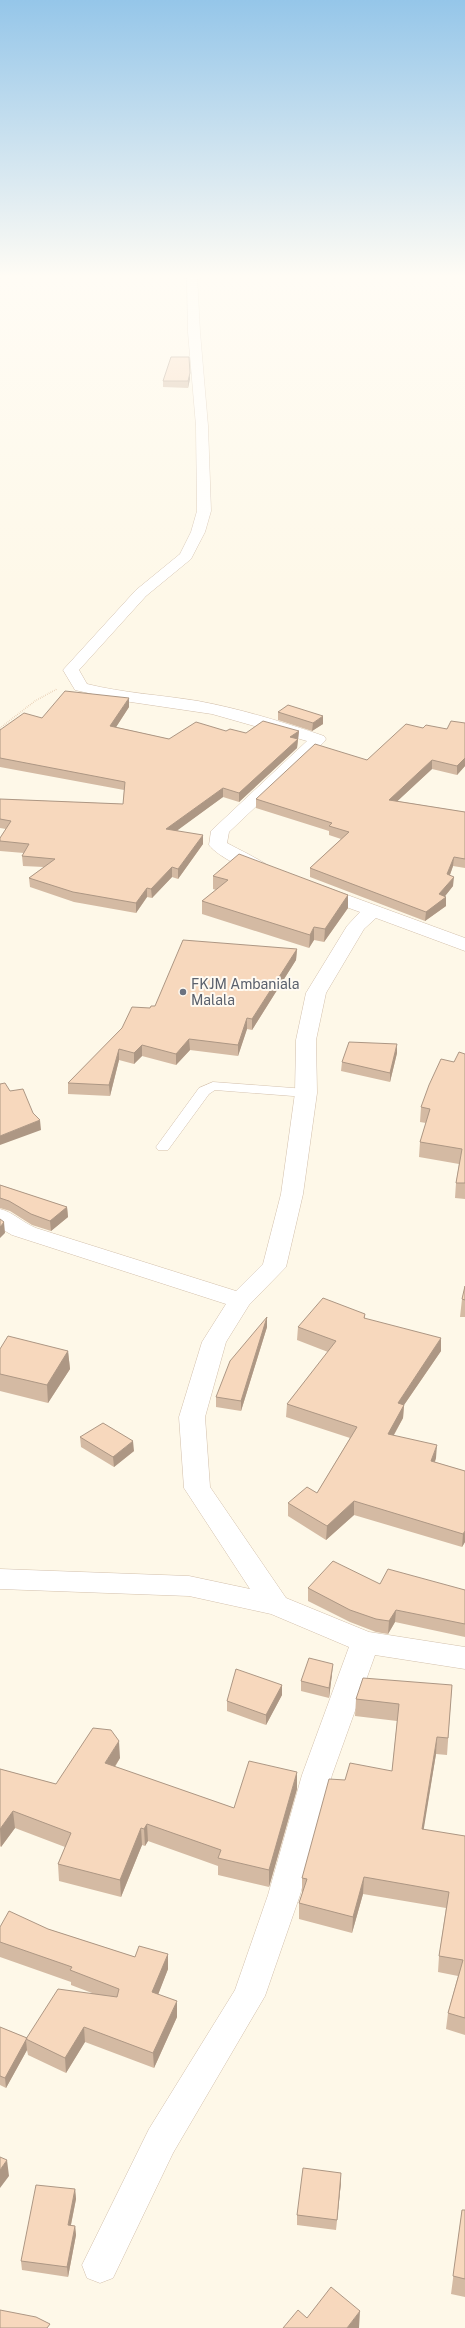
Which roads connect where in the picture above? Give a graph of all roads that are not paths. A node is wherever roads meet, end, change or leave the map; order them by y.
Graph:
1 (198, 384) edge
2 (274, 873) edge
3 (309, 886) edge
4 (373, 911) junction
5 (465, 945) edge
6 (306, 1092) junction
7 (163, 1147) dead end
8 (0, 1216) edge
9 (240, 1300) junction
10 (0, 1579) edge
11 (276, 1605) junction
12 (366, 1642) junction
13 (465, 1658) edge
14 (100, 2265) dead end

1 - 2 street
3 - 4 street
4 - 5 street
4 - 6 street
6 - 7 lane
6 - 9 street
8 - 9 street
9 - 11 street
10 - 11 street
11 - 12 street
12 - 13 street
12 - 14 street

